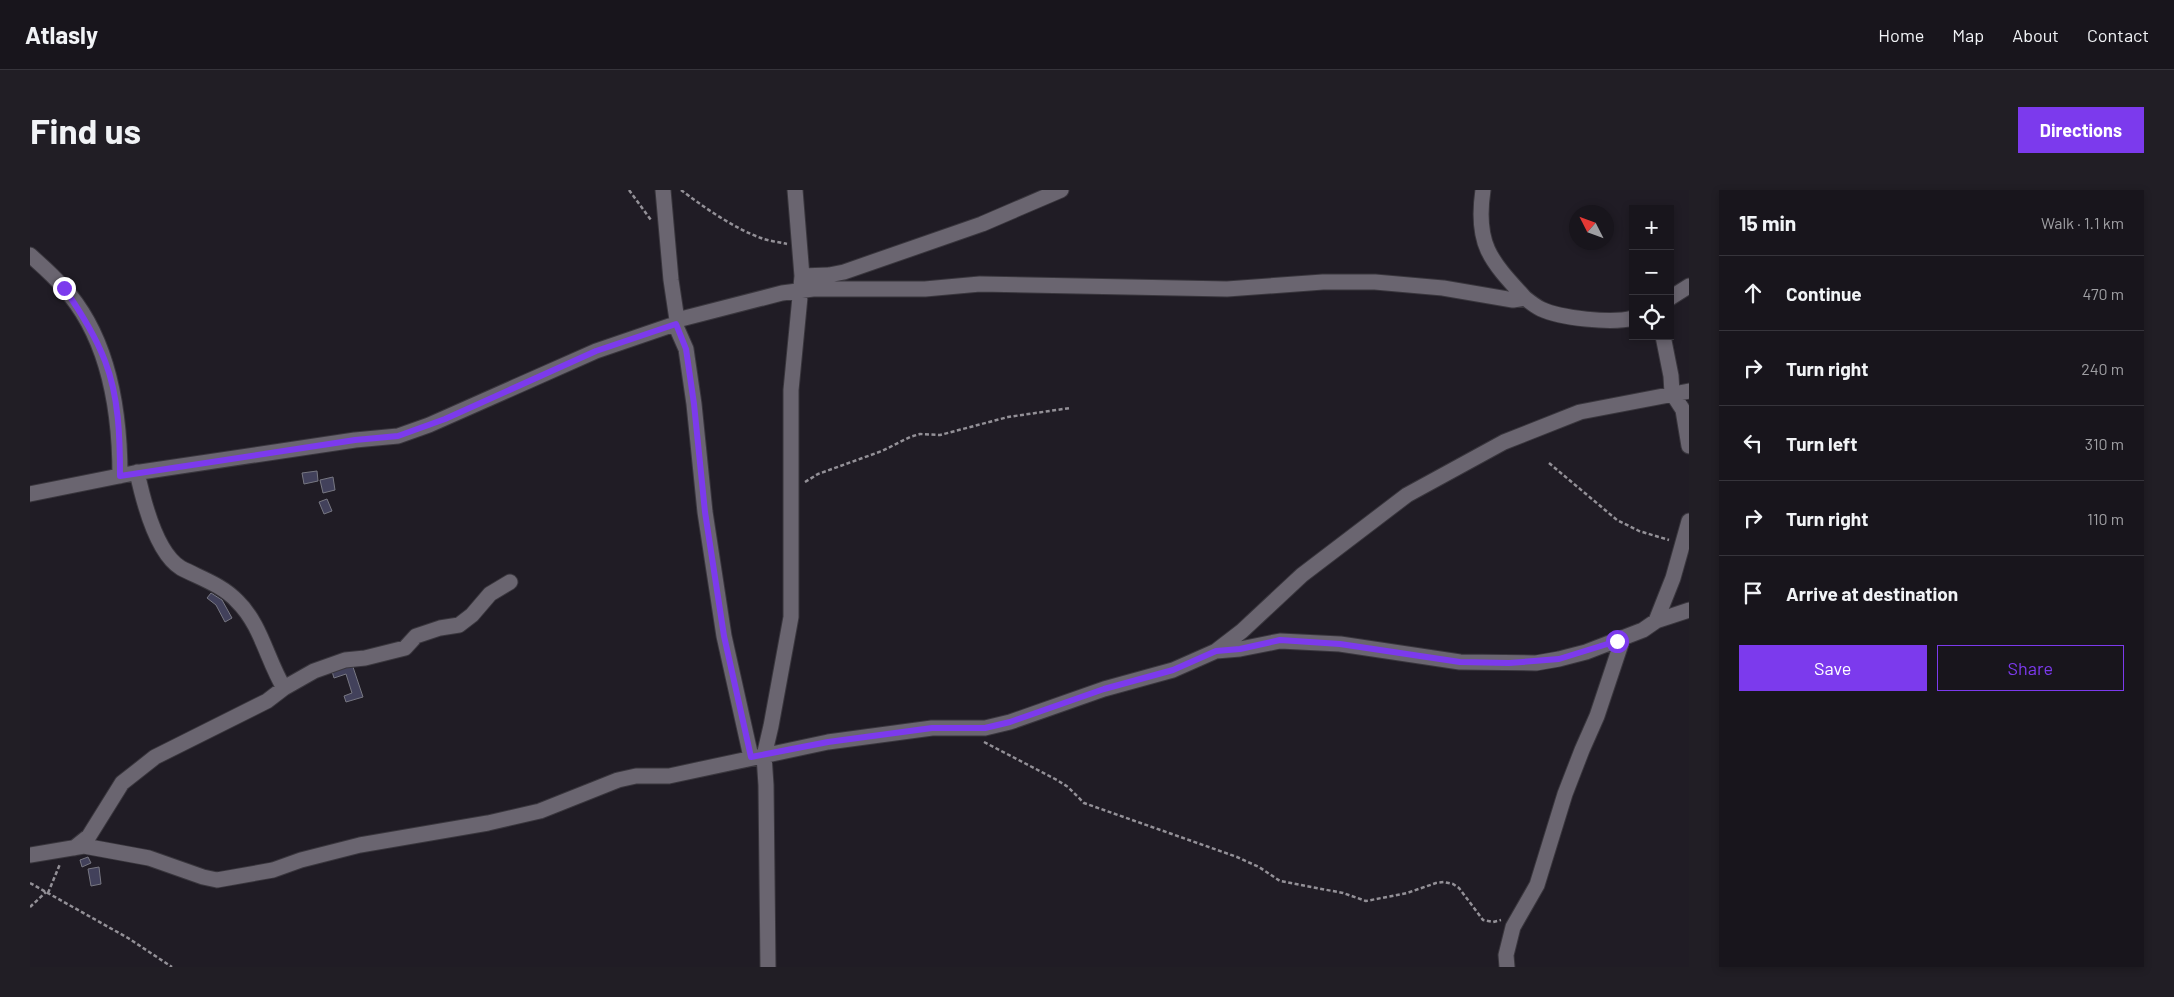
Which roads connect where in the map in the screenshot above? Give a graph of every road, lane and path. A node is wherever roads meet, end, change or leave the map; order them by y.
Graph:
1 (629, 190) edge
2 (664, 190) edge
3 (680, 190) edge
4 (794, 190) edge
5 (1062, 190) edge
6 (1483, 190) edge
7 (667, 241) junction
8 (800, 248) junction
9 (30, 255) edge
10 (801, 284) junction
11 (1689, 286) edge
12 (1674, 295) edge
13 (1524, 298) junction
14 (1629, 318) edge
15 (676, 322) junction
16 (1664, 340) edge
17 (1689, 391) edge
18 (1672, 393) junction
19 (1070, 408) dead end
20 (1689, 446) edge
21 (1550, 463) dead end
22 (137, 472) junction
23 (120, 476) junction
24 (792, 489) junction
25 (30, 494) edge
26 (1689, 521) edge
27 (1683, 544) junction
28 (510, 582) dead end
29 (1689, 610) edge
30 (1656, 621) junction
31 (1623, 638) junction
32 (1216, 651) junction
33 (284, 688) junction
34 (982, 741) dead end
35 (757, 757) junction
36 (63, 851) junction
37 (30, 855) edge
38 (30, 883) edge
39 (47, 893) junction
40 (30, 907) edge
41 (1521, 913) junction
42 (172, 967) edge
43 (768, 967) edge
44 (1507, 967) edge

1 - 7 path
2 - 7 street
3 - 8 path
4 - 8 street
5 - 10 street
6 - 13 street
7 - 15 street
8 - 10 street
9 - 23 street
10 - 13 street
10 - 15 street
10 - 24 street
11 - 12 street
13 - 14 street
15 - 22 street
15 - 35 street
16 - 18 street
17 - 18 street
18 - 20 street
18 - 32 street
19 - 24 path
21 - 27 path
22 - 23 street
22 - 33 street
23 - 25 street
24 - 35 street
26 - 27 street
27 - 30 street
28 - 33 street
29 - 30 street
30 - 31 street
31 - 32 street
31 - 41 street
32 - 35 street
33 - 36 street
34 - 41 path
35 - 36 street
35 - 43 street
36 - 37 street
36 - 39 path
38 - 39 path
39 - 40 path
39 - 42 path
41 - 44 street

